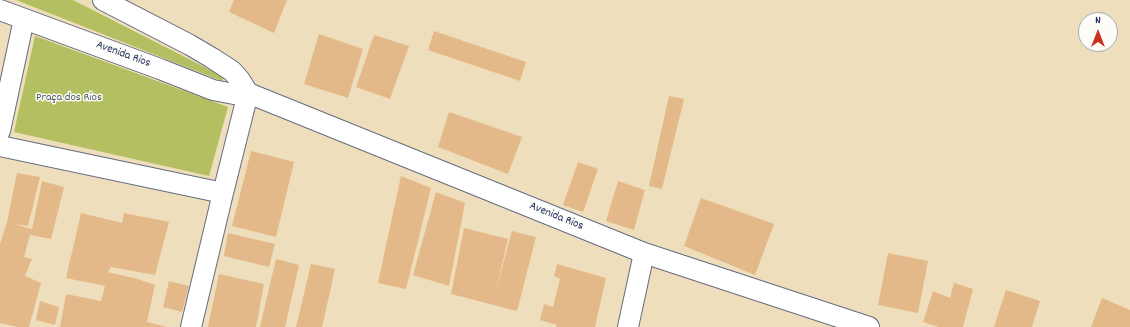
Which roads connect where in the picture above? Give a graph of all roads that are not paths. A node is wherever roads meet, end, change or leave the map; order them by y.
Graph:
1 (103, 0) edge
2 (0, 10) edge
3 (24, 19) junction
4 (248, 93) junction
5 (0, 131) edge
6 (0, 146) edge
7 (223, 194) junction
8 (644, 253) junction
9 (191, 327) edge
10 (628, 327) edge
11 (869, 327) edge

1 - 4 street
2 - 3 street, Avenida Rios
3 - 4 street, Avenida Rios
3 - 5 street
4 - 7 street
4 - 8 street, Avenida Rios
6 - 7 street
7 - 9 street
8 - 10 street
8 - 11 street, Avenida Rios

